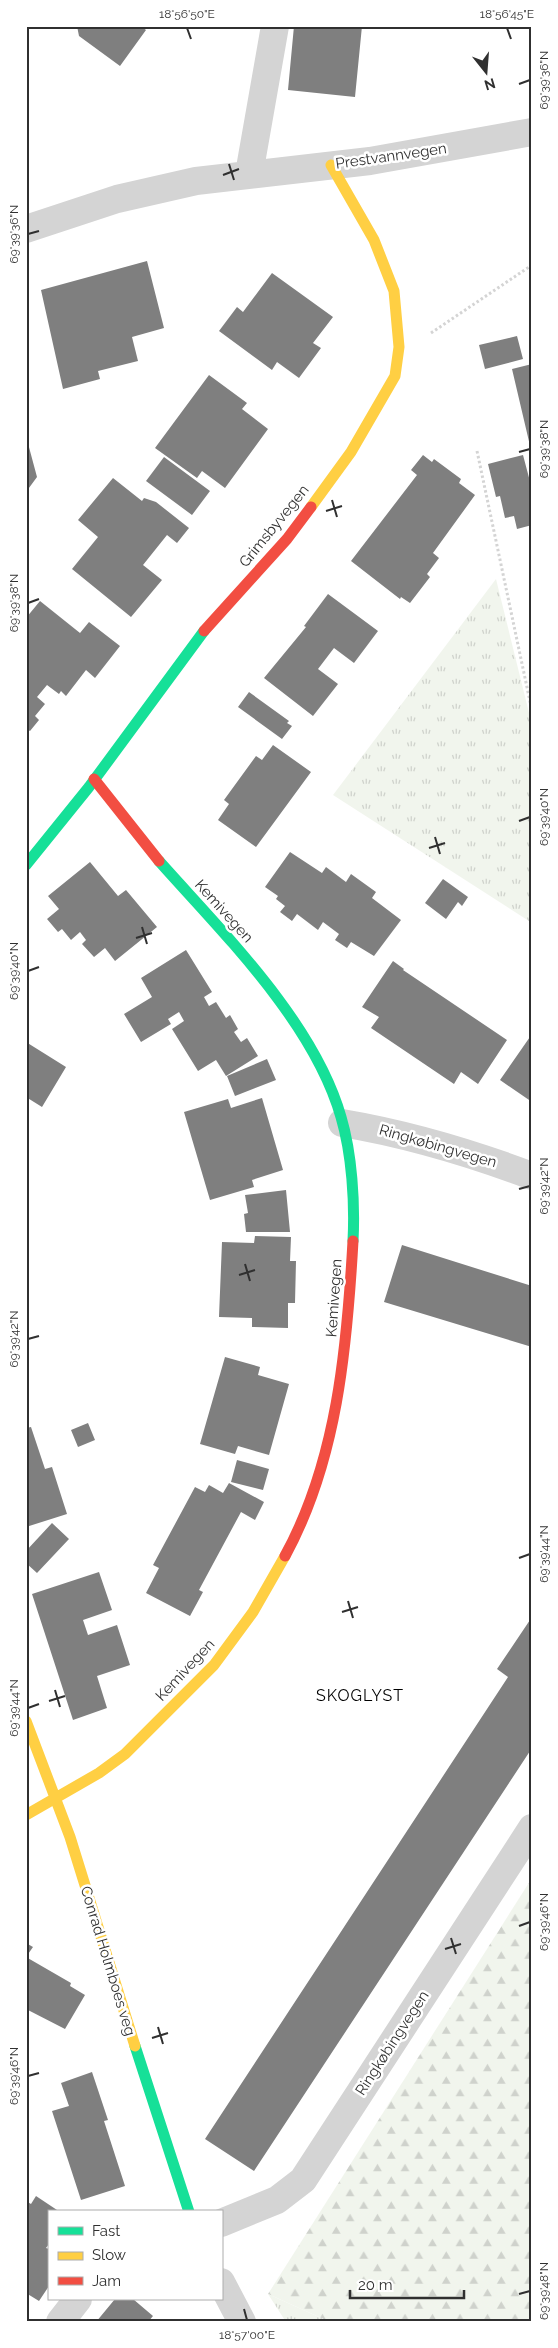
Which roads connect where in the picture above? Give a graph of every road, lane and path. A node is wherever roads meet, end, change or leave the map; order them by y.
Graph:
1 (275, 26) edge
2 (532, 132) edge
3 (331, 165) junction
4 (249, 174) junction
5 (26, 229) edge
6 (532, 265) edge
7 (399, 347) junction
8 (477, 451) dead end
9 (532, 711) edge
10 (94, 779) junction
11 (26, 866) edge
12 (342, 1123) junction
13 (532, 1176) edge
14 (26, 1721) edge
15 (55, 1799) junction
16 (26, 1815) edge
17 (532, 1828) edge
18 (182, 2209) edge
19 (222, 2223) edge
20 (222, 2284) edge
21 (77, 2300) edge
22 (60, 2322) edge
23 (242, 2322) edge

1 - 4 street
2 - 3 street, Prestvannvegen
3 - 4 street, Prestvannvegen
3 - 7 street, Grimsbyvegen
4 - 5 street, Prestvannvegen
6 - 7 path
7 - 10 street, Grimsbyvegen
8 - 9 path
10 - 11 street, Grimsbyvegen
10 - 12 street, Kemivegen
12 - 13 street, Ringkøbingvegen
12 - 15 street, Kemivegen
14 - 15 street, Conrad Holmboes veg
15 - 16 street, Kemivegen
15 - 18 street, Conrad Holmboes veg
17 - 19 street, Ringkøbingvegen
20 - 23 street
21 - 22 street

